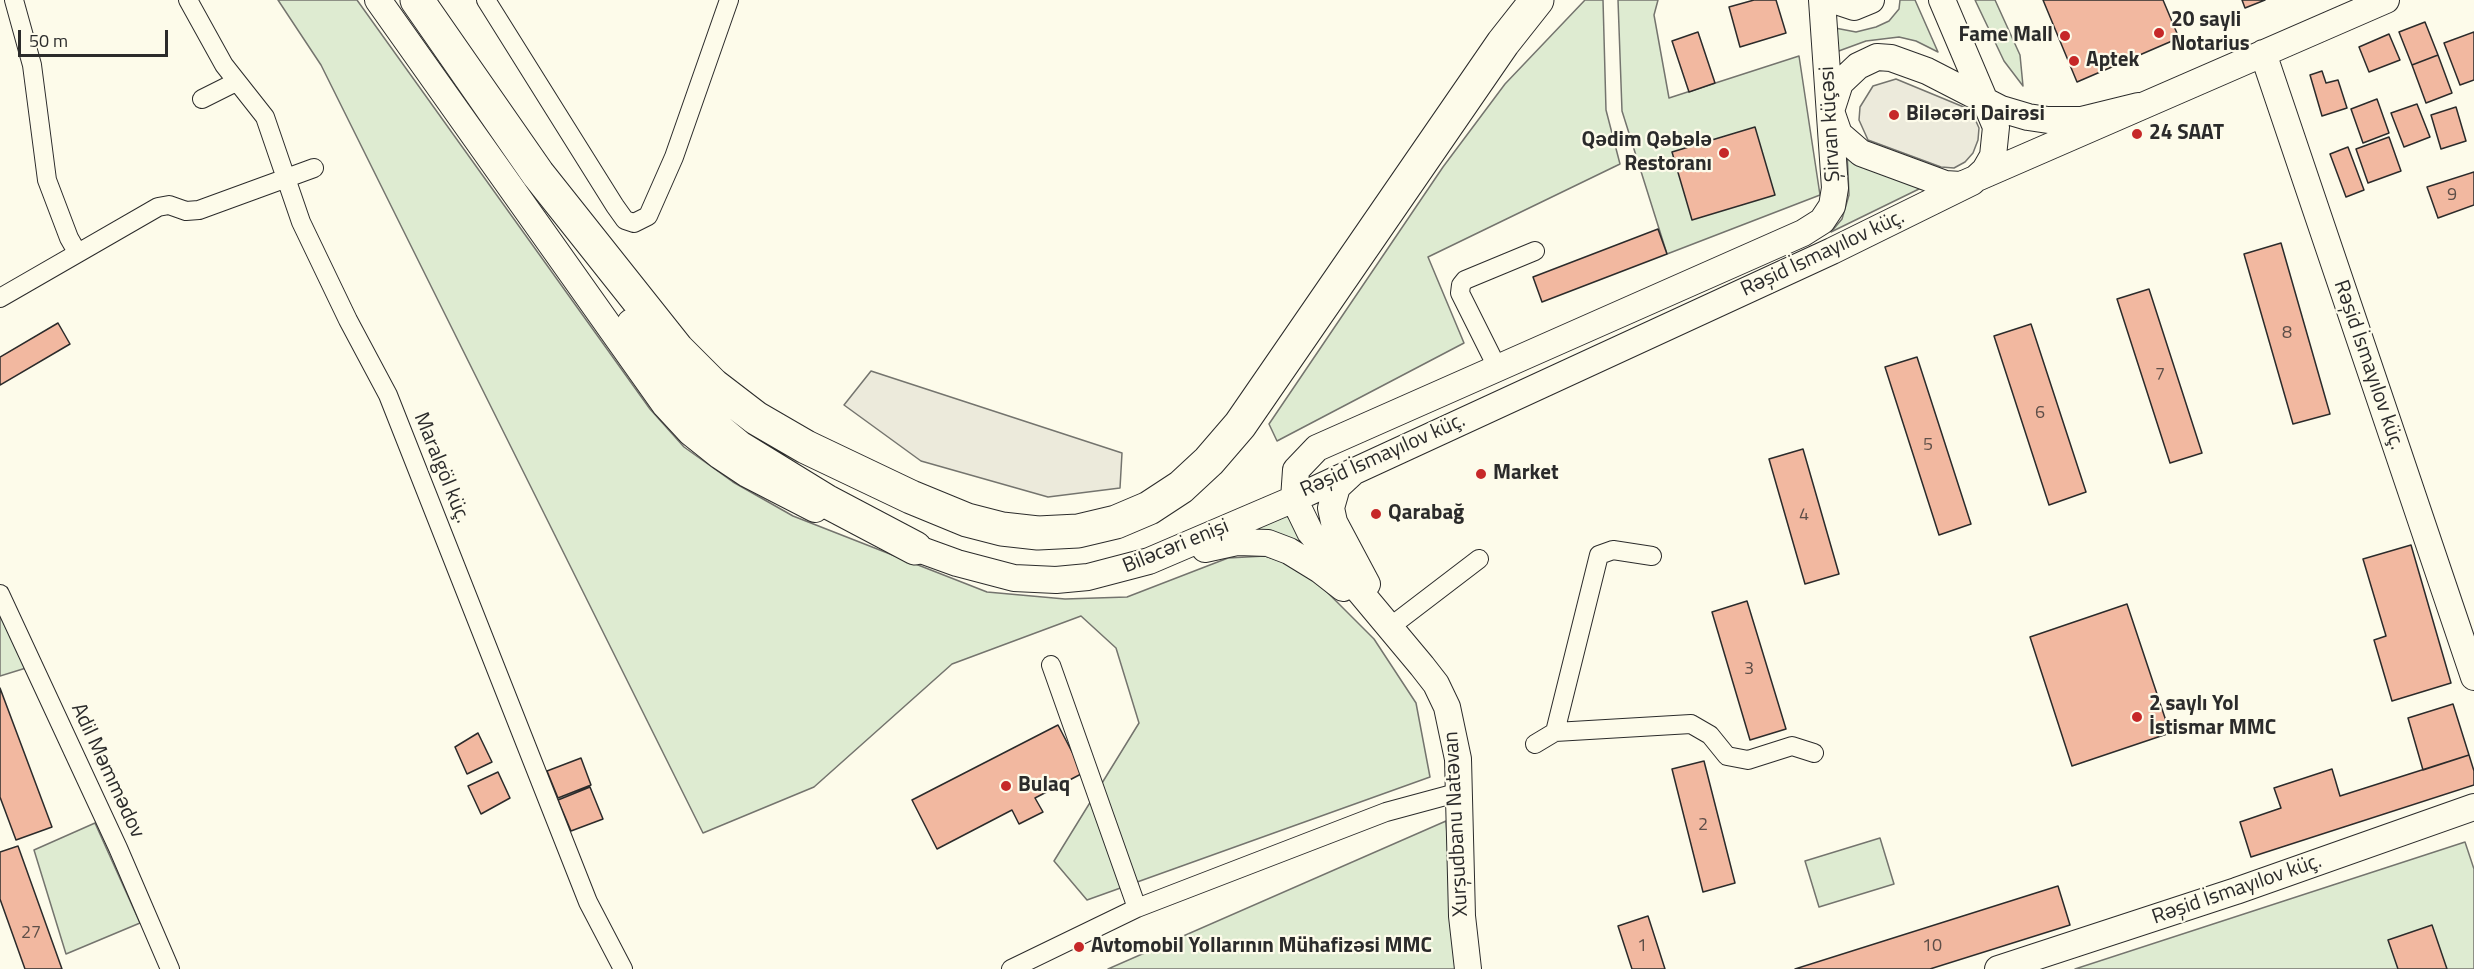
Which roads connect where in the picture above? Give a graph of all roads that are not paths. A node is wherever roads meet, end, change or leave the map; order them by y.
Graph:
1 (14, 0) edge
2 (188, 0) edge
3 (378, 0) edge
4 (417, 0) edge
5 (486, 0) edge
6 (729, 0) edge
7 (1537, 0) edge
8 (1822, 0) edge
9 (1833, 0) edge
10 (1871, 0) edge
11 (1942, 0) edge
12 (2386, 0) edge
13 (2263, 53) junction
14 (237, 82) junction
15 (202, 99) dead end
16 (1988, 103) junction
17 (2138, 106) junction
18 (1831, 111) junction
19 (314, 168) dead end
20 (538, 174) junction
21 (286, 179) junction
22 (1972, 182) junction
23 (1803, 233) joint
24 (1535, 251) dead end
25 (77, 252) junction
26 (0, 298) edge
27 (1498, 369) junction
28 (1356, 470) junction
29 (1294, 499) junction
30 (915, 548) junction
31 (1652, 556) dead end
32 (1479, 560) dead end
33 (1149, 561) junction
34 (0, 594) edge
35 (1390, 627) junction
36 (1051, 664) dead end
37 (2474, 677) edge
38 (1555, 732) junction
39 (1535, 744) dead end
40 (1814, 753) dead end
41 (1460, 792) junction
42 (2474, 807) edge
43 (1137, 908) junction
44 (170, 969) edge
45 (623, 969) edge
46 (1011, 969) edge
47 (1468, 969) edge
48 (1998, 969) edge

1 - 25 street
2 - 14 street, Maralgöl küç.
3 - 30 main road, Biləcəri enişi
4 - 20 highway
5 - 6 street
7 - 20 highway
8 - 18 main road, Şirvan küçəsi
9 - 10 main road
11 - 16 main road
12 - 13 main road
13 - 17 main road
13 - 37 main road, Rəşid İsmayılov küç.
14 - 15 street
14 - 21 street, Maralgöl küç.
16 - 17 main road
16 - 18 main road
16 - 22 main road
17 - 22 main road, Rəşid İsmayılov küç.
18 - 22 main road
18 - 23 main road, Şirvan küçəsi
19 - 21 street
20 - 30 highway
21 - 25 street
21 - 45 street, Maralgöl küç.
22 - 28 main road, Rəşid İsmayılov küç.
23 - 27 main road, Rəşid İsmayılov küç.
24 - 27 street
25 - 26 street
27 - 29 main road, Rəşid İsmayılov küç.
28 - 29 main road, Rəşid İsmayılov küç.
28 - 35 main road
29 - 33 main road, Biləcəri enişi
29 - 35 main road
30 - 33 main road, Biləcəri enişi
31 - 38 street
32 - 35 street
33 - 35 main road
34 - 44 street, Adil Məmmədov
35 - 41 main road, Xurşudbanu Natəvan
36 - 43 street
38 - 39 street
38 - 40 street
41 - 43 street
41 - 47 main road, Xurşudbanu Natəvan
42 - 48 main road, Rəşid İsmayılov küç.
43 - 46 street

